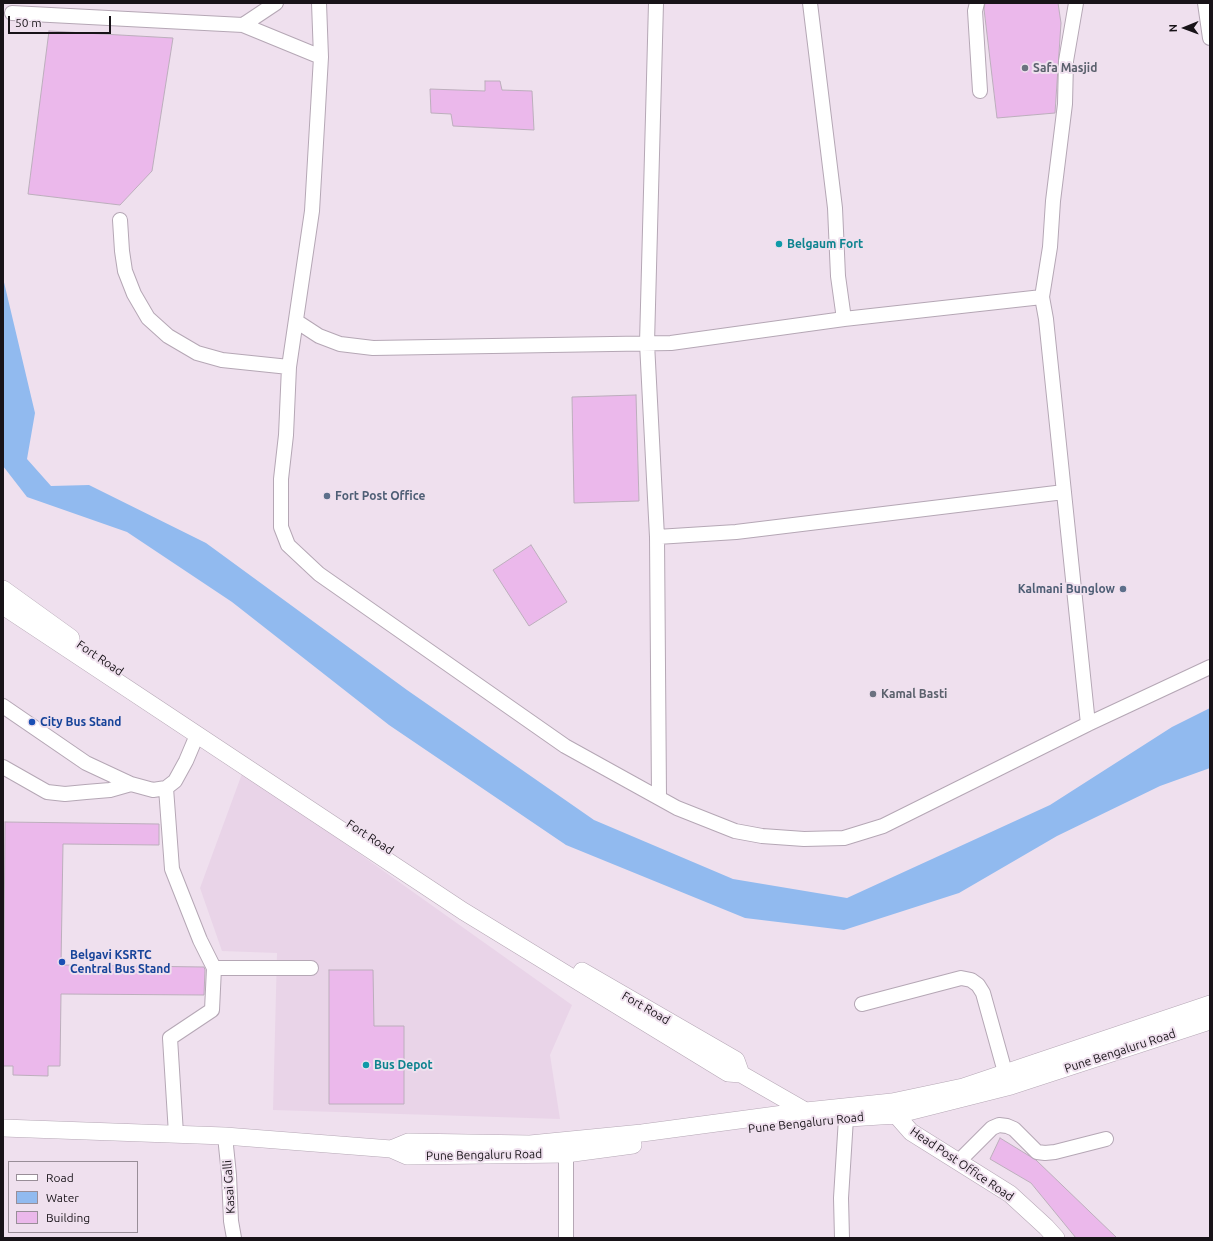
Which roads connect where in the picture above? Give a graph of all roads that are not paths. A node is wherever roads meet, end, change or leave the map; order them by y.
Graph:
1 (276, 3) edge
2 (319, 3) edge
3 (656, 3) edge
4 (810, 3) edge
5 (977, 3) edge
6 (1076, 3) edge
7 (1205, 3) edge
8 (12, 13) dead end
9 (243, 25) junction
10 (1210, 38) edge
11 (321, 57) junction
12 (980, 91) dead end
13 (120, 220) dead end
14 (1042, 297) junction
15 (844, 319) junction
16 (296, 321) junction
17 (647, 343) junction
18 (289, 367) junction
19 (1064, 492) junction
20 (657, 537) junction
21 (3, 589) edge
22 (3, 606) edge
23 (1210, 667) edge
24 (3, 706) edge
25 (1088, 724) junction
26 (199, 731) junction
27 (3, 767) edge
28 (131, 784) junction
29 (166, 788) junction
30 (659, 798) junction
31 (214, 968) junction
32 (311, 968) dead end
33 (862, 1004) dead end
34 (1210, 1004) edge
35 (1210, 1021) edge
36 (1006, 1072) junction
37 (894, 1109) junction
38 (812, 1115) junction
39 (846, 1118) junction
40 (3, 1128) edge
41 (176, 1134) junction
42 (224, 1136) junction
43 (1106, 1139) dead end
44 (391, 1149) junction
45 (566, 1154) junction
46 (958, 1162) junction
47 (234, 1238) edge
48 (566, 1238) edge
49 (842, 1238) edge
50 (1056, 1238) edge

1 - 9 street
2 - 11 street
3 - 17 street
4 - 15 street
5 - 12 street
6 - 14 street
7 - 10 street
8 - 9 street
9 - 11 street
11 - 16 street
13 - 18 street
14 - 15 street
14 - 19 street
15 - 17 street
16 - 17 street
16 - 18 street
17 - 20 street
18 - 30 street
19 - 20 street
19 - 25 street
20 - 30 street
21 - 26 main road, Fort Road
22 - 26 main road, Fort Road
23 - 25 street
24 - 28 street
25 - 30 street
26 - 29 street
26 - 38 main road, Fort Road
27 - 28 street
28 - 29 street
29 - 31 street
31 - 32 street
31 - 41 street
33 - 36 street
34 - 36 main road
35 - 37 main road, Pune Bengaluru Road
36 - 37 main road
37 - 38 main road
37 - 39 main road, Pune Bengaluru Road
37 - 46 main road, Head Post Office Road
38 - 39 main road, Pune Bengaluru Road
38 - 44 main road
38 - 45 main road, Pune Bengaluru Road
39 - 49 street
40 - 41 main road
41 - 42 main road
42 - 44 main road
42 - 47 street, Kasai Galli
43 - 46 street
44 - 45 main road, Pune Bengaluru Road
45 - 48 street
46 - 50 main road, Head Post Office Road

